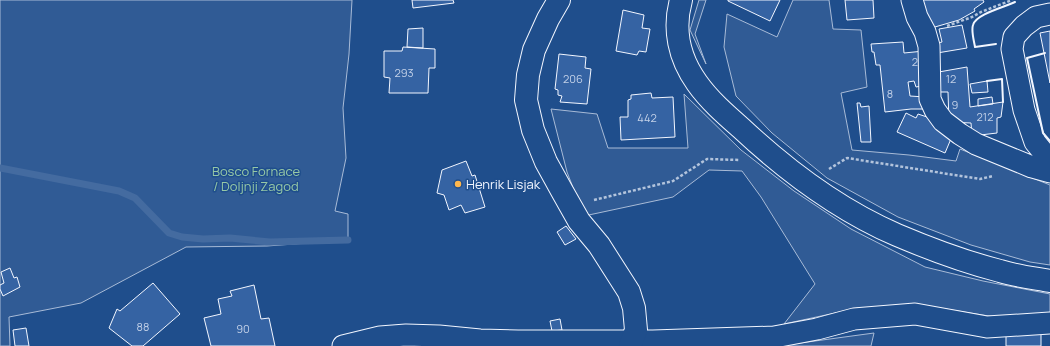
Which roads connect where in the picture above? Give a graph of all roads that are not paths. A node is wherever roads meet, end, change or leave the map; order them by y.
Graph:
1 (559, 0) edge
2 (681, 0) edge
3 (912, 0) edge
4 (1050, 14) edge
5 (1050, 156) edge
6 (1050, 172) edge
7 (1050, 281) edge
8 (1050, 323) edge
9 (632, 343) edge
10 (343, 346) edge

1 - 9 main road
2 - 7 main road
3 - 6 street
4 - 5 street
8 - 9 street
9 - 10 street

